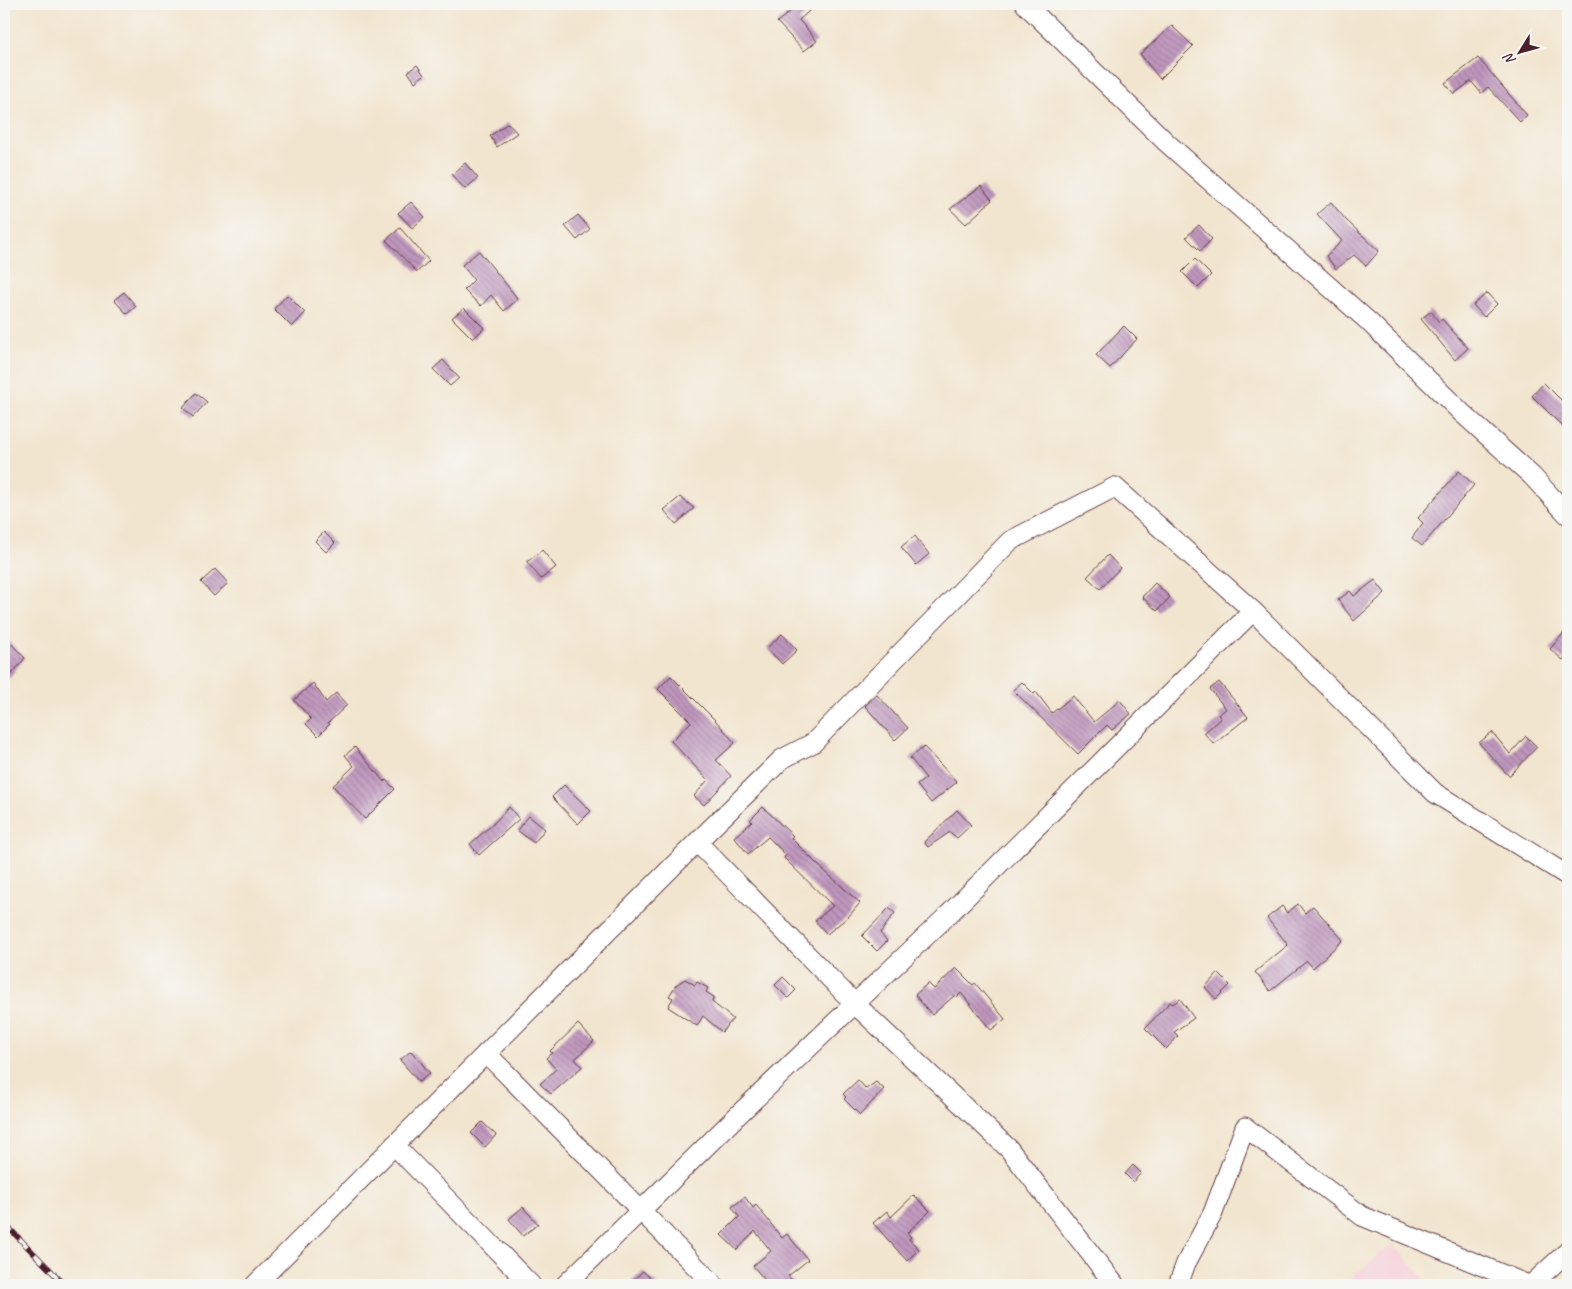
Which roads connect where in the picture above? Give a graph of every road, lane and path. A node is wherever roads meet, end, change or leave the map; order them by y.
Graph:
1 (1025, 4) edge
2 (1568, 515) edge
3 (1253, 611) junction
4 (697, 842) junction
5 (1568, 876) edge
6 (856, 1005) junction
7 (486, 1053) junction
8 (394, 1145) junction
9 (640, 1211) junction
10 (1568, 1251) edge
11 (255, 1285) edge
12 (531, 1285) edge
13 (565, 1285) edge
14 (714, 1285) edge
15 (1115, 1285) edge
16 (1178, 1285) edge
17 (1530, 1285) edge

1 - 2 street
3 - 4 street
3 - 5 street
3 - 6 street
4 - 6 street
4 - 7 street
6 - 9 street
6 - 15 street
7 - 8 street
7 - 9 street
8 - 11 street
8 - 12 street
9 - 13 street
9 - 14 street
10 - 17 street
16 - 17 street

